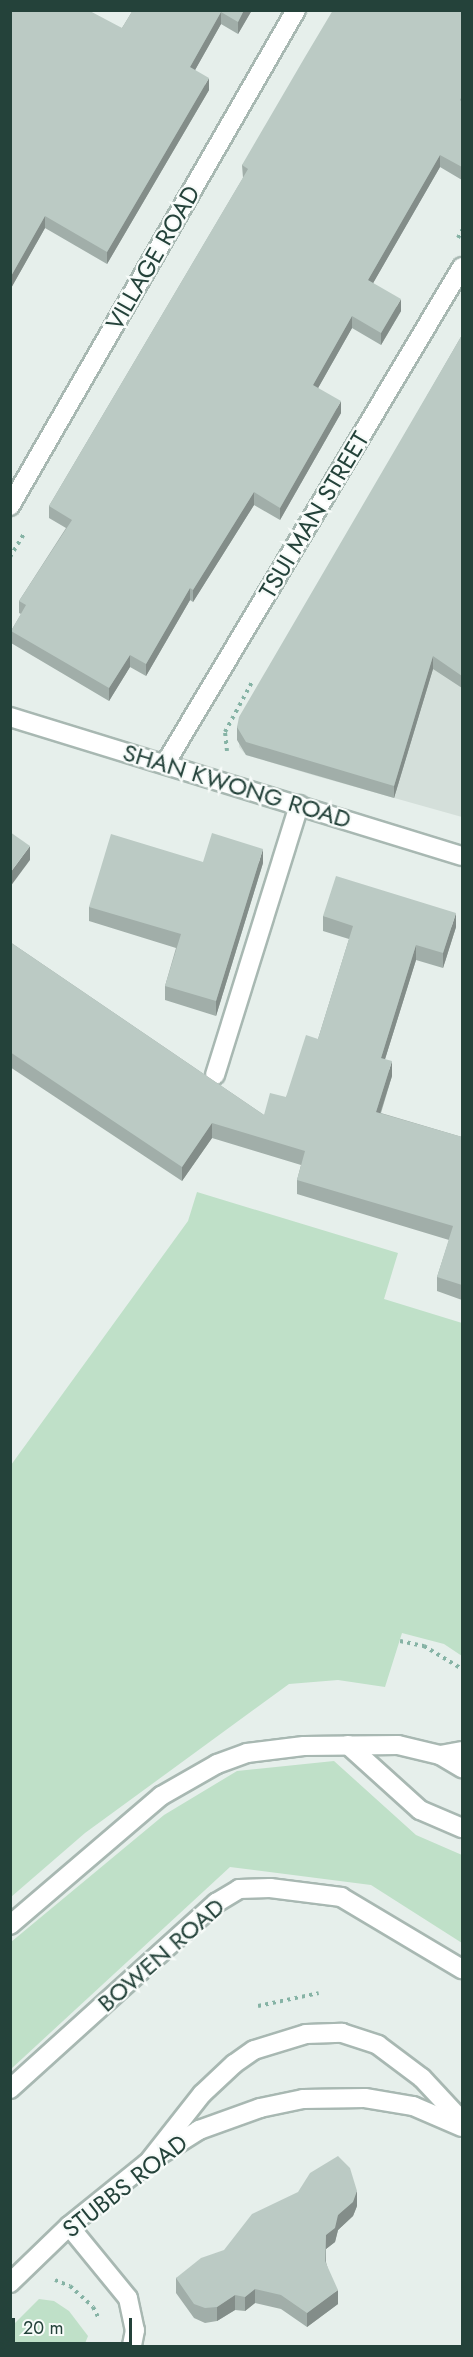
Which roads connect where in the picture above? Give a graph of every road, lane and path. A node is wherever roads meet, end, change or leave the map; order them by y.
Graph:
1 (296, 10) edge
2 (462, 267) edge
3 (10, 506) edge
4 (10, 717) edge
5 (165, 764) junction
6 (299, 805) junction
7 (462, 856) edge
8 (215, 1075) dead end
9 (400, 1641) dead end
10 (462, 1668) edge
11 (348, 1745) junction
12 (462, 1751) edge
13 (440, 1755) junction
14 (462, 1768) edge
15 (462, 1828) edge
16 (10, 1925) edge
17 (462, 1969) edge
18 (319, 1994) dead end
19 (258, 2006) dead end
20 (10, 2089) edge
21 (462, 2121) edge
22 (462, 2127) edge
23 (147, 2163) junction
24 (69, 2226) junction
25 (48, 2279) dead end
26 (10, 2283) edge
27 (101, 2327) dead end
28 (132, 2346) edge

1 - 3 street, VILLAGE ROAD
2 - 5 street, TSUI MAN STREET
4 - 5 street, SHAN KWONG ROAD
5 - 6 street, SHAN KWONG ROAD
6 - 7 street, SHAN KWONG ROAD
6 - 8 street
9 - 10 path
11 - 13 street
11 - 15 street
11 - 16 street
12 - 13 street
13 - 14 street
17 - 20 street, BOWEN ROAD
18 - 19 path
21 - 23 street
22 - 23 street, STUBBS ROAD
23 - 24 street, STUBBS ROAD
24 - 26 street, STUBBS ROAD
24 - 28 street
25 - 27 path

